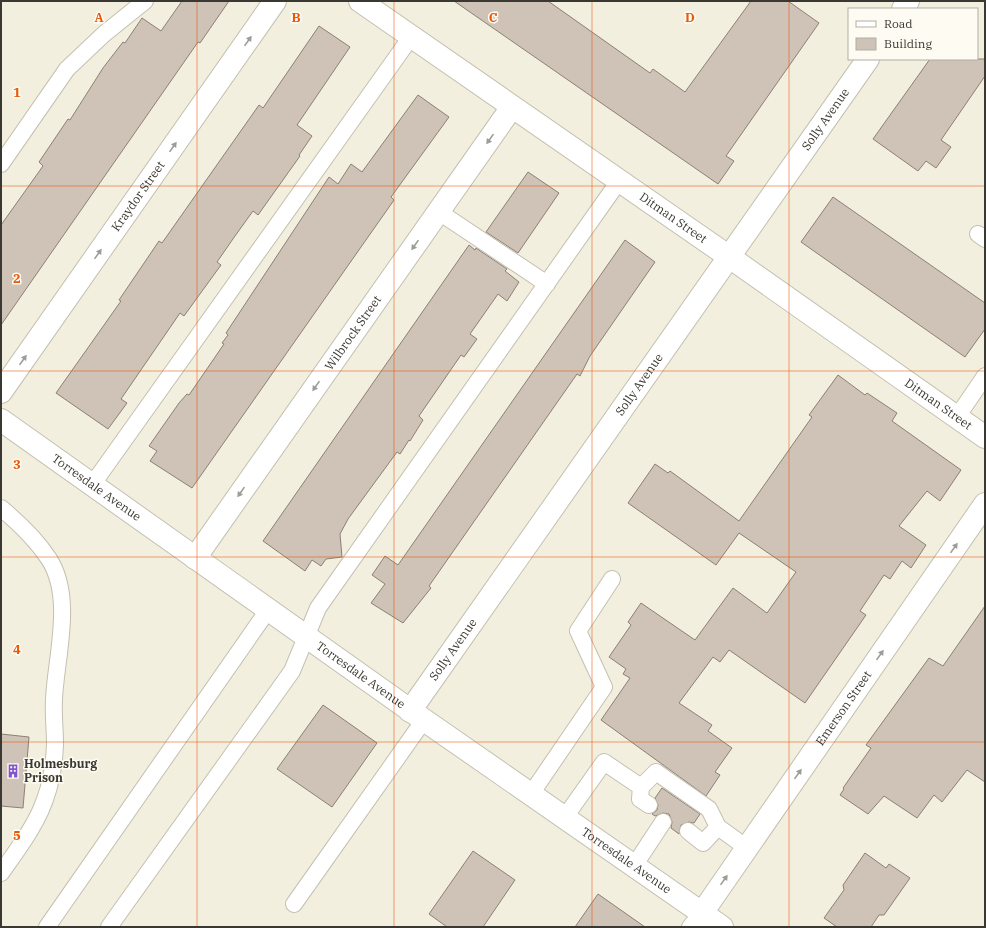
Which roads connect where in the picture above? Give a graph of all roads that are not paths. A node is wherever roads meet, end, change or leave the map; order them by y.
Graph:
1 (145, 1) edge
2 (276, 1) edge
3 (360, 1) edge
4 (411, 37) junction
5 (867, 60) edge
6 (512, 107) junction
7 (1, 164) edge
8 (619, 181) junction
9 (438, 212) junction
10 (728, 256) junction
11 (547, 284) junction
12 (985, 376) edge
13 (1, 392) edge
14 (957, 417) junction
15 (1, 420) edge
16 (985, 437) edge
17 (92, 485) junction
18 (985, 504) edge
19 (1, 508) edge
20 (195, 558) junction
21 (612, 579) dead end
22 (268, 610) junction
23 (306, 637) junction
24 (417, 716) junction
25 (641, 787) junction
26 (531, 794) junction
27 (650, 805) dead end
28 (565, 817) junction
29 (663, 822) dead end
30 (718, 827) junction
31 (688, 832) dead end
32 (747, 848) junction
33 (634, 866) junction
34 (1, 873) edge
35 (294, 904) dead end
36 (696, 920) edge
37 (47, 927) edge
38 (109, 927) edge
39 (722, 927) edge

1 - 7 lane
13 -> 2 street, Kraydor Street
3 - 4 street, Ditman Street
4 - 6 street, Ditman Street
4 - 17 lane
5 - 10 street, Solly Avenue
6 - 8 street, Ditman Street
6 -> 9 street, Wilbrock Street
8 - 10 street, Ditman Street
8 - 11 lane
9 - 11 lane
9 -> 20 street, Wilbrock Street
10 - 14 street, Ditman Street
10 - 24 street, Solly Avenue
11 - 23 lane
12 - 14 lane
14 - 16 street, Ditman Street
15 - 17 street, Torresdale Avenue
17 - 20 street, Torresdale Avenue
32 -> 18 street, Emerson Street
19 - 34 lane
20 - 22 street, Torresdale Avenue
21 - 26 lane
22 - 23 street, Torresdale Avenue
22 - 37 lane
23 - 24 street, Torresdale Avenue
23 - 38 lane
24 - 26 street, Torresdale Avenue
24 - 35 lane
25 - 27 lane
25 - 28 lane
25 - 30 lane
26 - 28 street, Torresdale Avenue
28 - 33 street, Torresdale Avenue
29 - 33 lane
30 - 31 lane
30 - 32 lane
36 -> 32 street, Emerson Street
33 - 36 street, Torresdale Avenue
36 - 39 street, Torresdale Avenue

